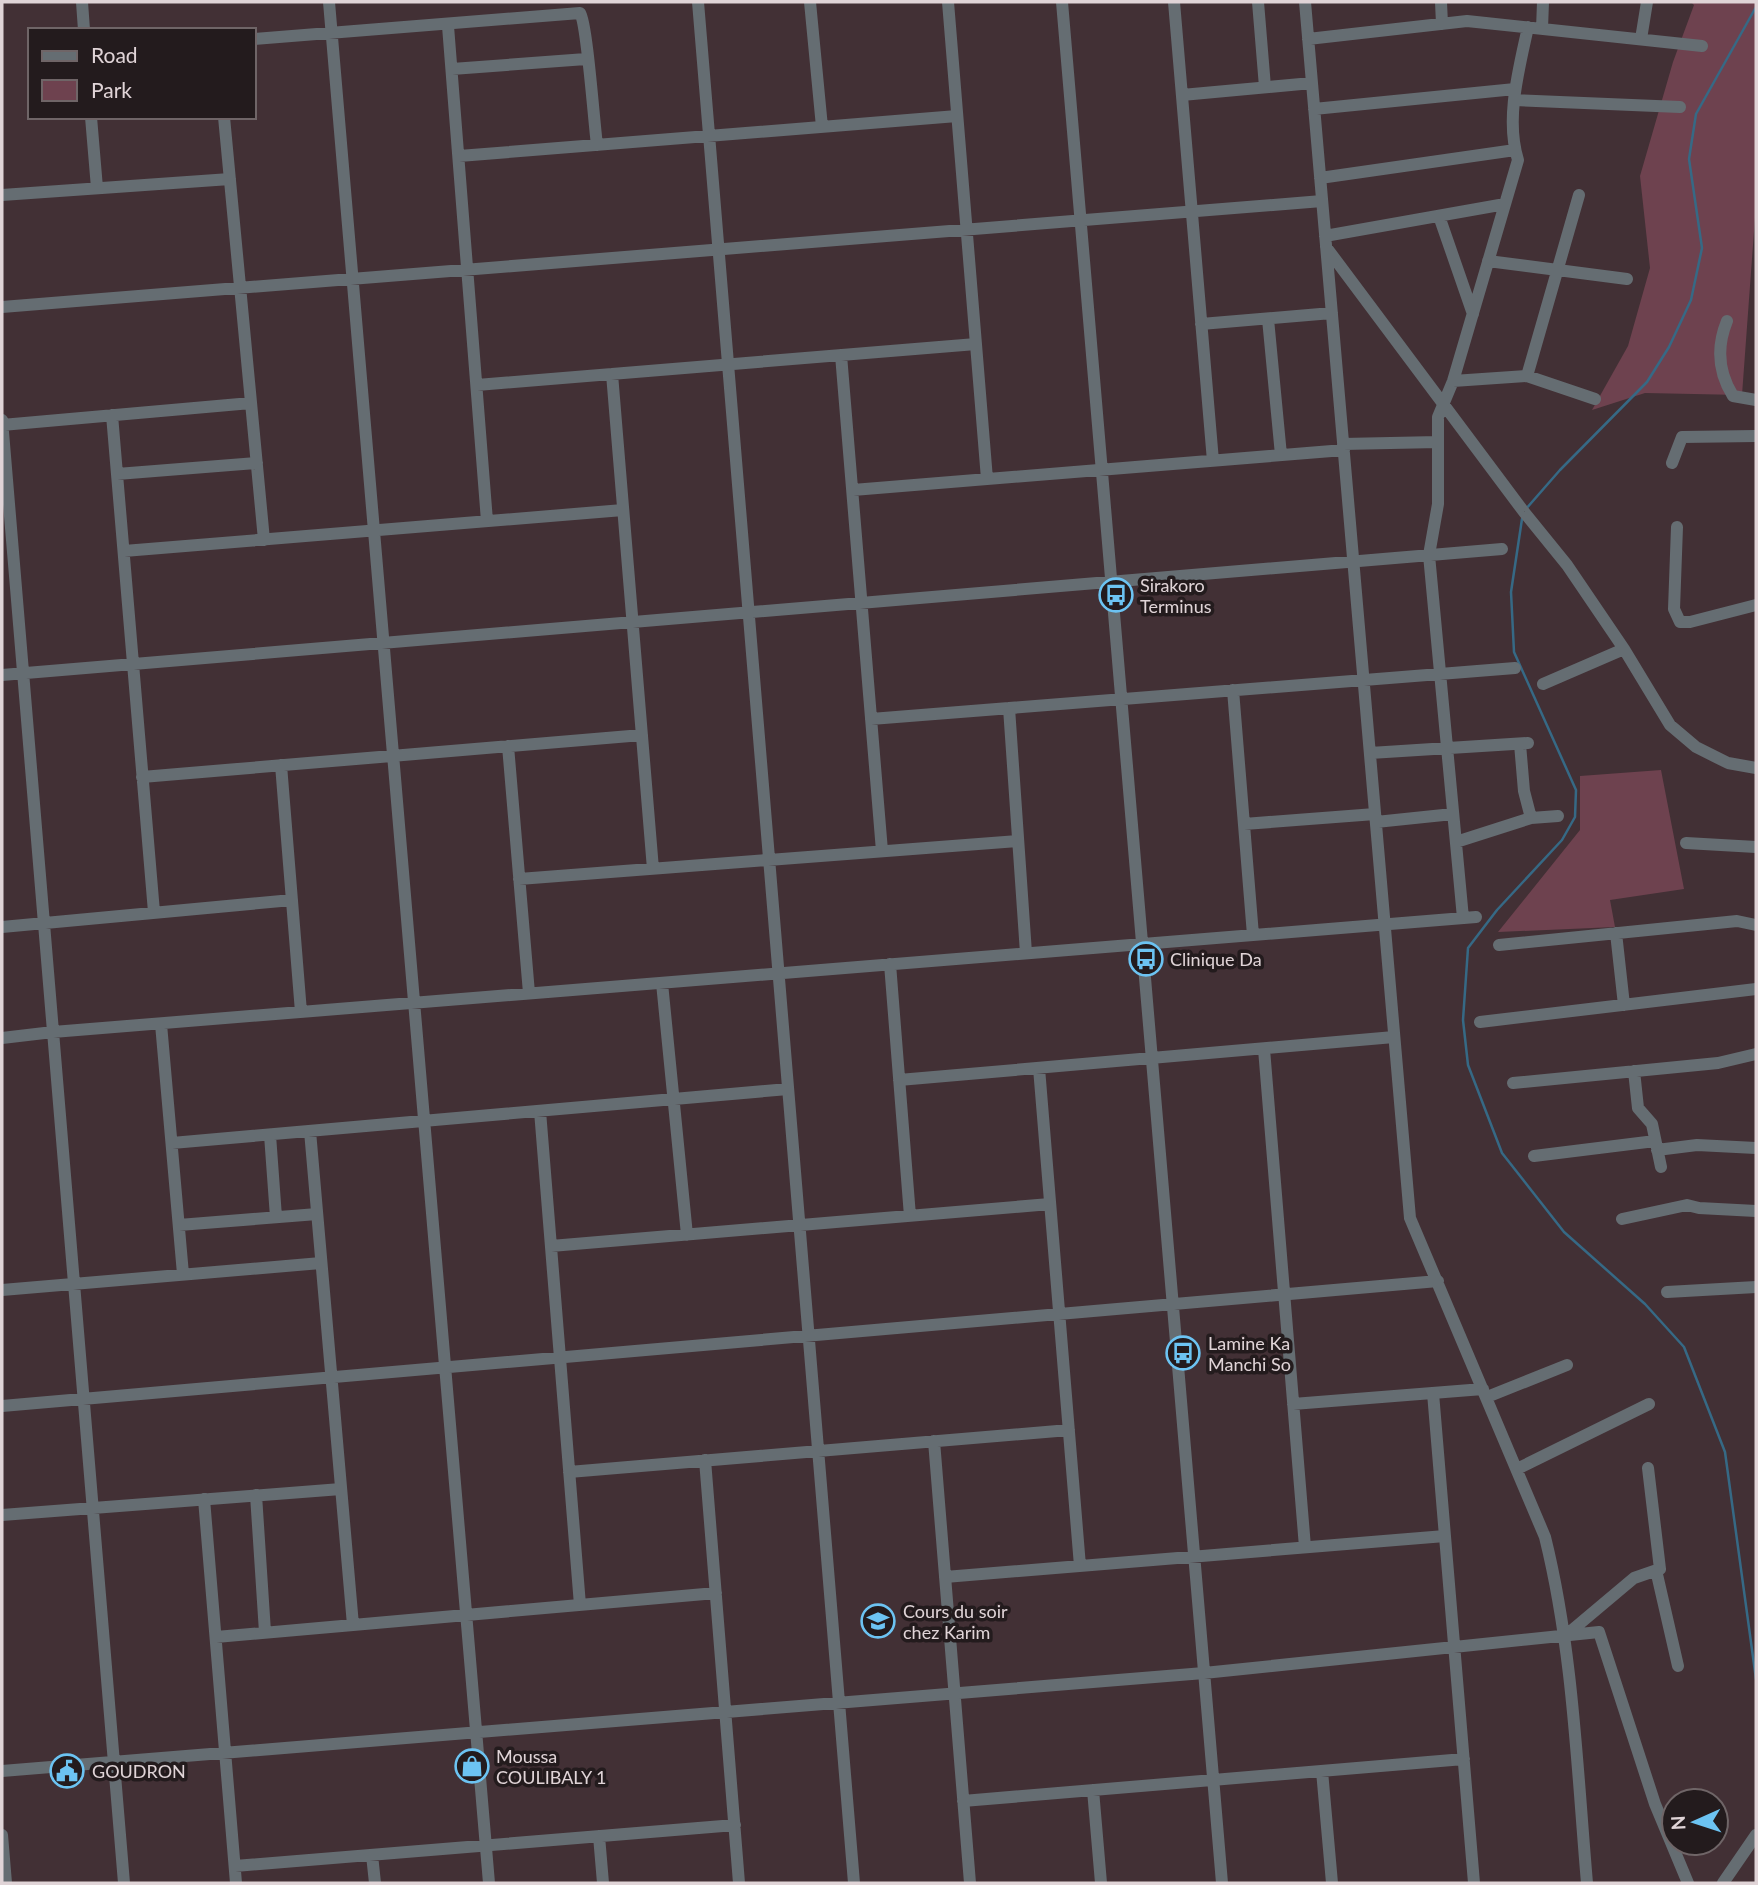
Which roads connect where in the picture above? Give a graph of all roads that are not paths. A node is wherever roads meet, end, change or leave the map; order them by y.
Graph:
1 (82, 2) edge
2 (329, 2) edge
3 (698, 2) edge
4 (810, 2) edge
5 (948, 2) edge
6 (1062, 2) edge
7 (1174, 2) edge
8 (1258, 2) edge
9 (1305, 2) edge
10 (1441, 2) edge
11 (1543, 2) edge
12 (1647, 2) edge
13 (1442, 24) junction
14 (448, 26) junction
15 (1528, 27) junction
16 (84, 28) edge
17 (1542, 29) junction
18 (332, 34) junction
19 (256, 39) edge
20 (1641, 39) junction
21 (1308, 40) junction
22 (1702, 46) dead end
23 (586, 58) junction
24 (452, 69) junction
25 (1312, 83) junction
26 (1265, 87) junction
27 (1182, 95) junction
28 (1515, 95) junction
29 (1680, 107) dead end
30 (1314, 109) junction
31 (957, 116) junction
32 (91, 119) edge
33 (224, 119) edge
34 (822, 127) junction
35 (709, 136) junction
36 (597, 145) junction
37 (1515, 150) junction
38 (459, 156) junction
39 (1320, 178) junction
40 (230, 179) junction
41 (97, 188) junction
42 (2, 195) edge
43 (1578, 195) dead end
44 (1322, 201) junction
45 (1505, 204) junction
46 (1192, 211) junction
47 (1439, 216) junction
48 (1081, 220) junction
49 (966, 229) junction
50 (1326, 242) junction
51 (719, 249) junction
52 (1488, 261) junction
53 (467, 270) junction
54 (1557, 270) junction
55 (1627, 278) dead end
56 (353, 279) junction
57 (240, 288) junction
58 (2, 307) edge
59 (1332, 313) junction
60 (1473, 314) junction
61 (1268, 318) junction
62 (1727, 321) dead end
63 (1201, 324) junction
64 (976, 344) junction
65 (841, 355) junction
66 (728, 364) junction
67 (612, 373) junction
68 (1527, 376) junction
69 (1453, 381) junction
70 (477, 385) junction
71 (1595, 399) dead end
72 (1756, 400) edge
73 (251, 403) junction
74 (1442, 404) junction
75 (112, 415) junction
76 (2, 423) edge
77 (1756, 436) edge
78 (1437, 442) junction
79 (1343, 447) junction
80 (1280, 455) junction
81 (1213, 461) junction
82 (257, 463) junction
83 (1672, 463) dead end
84 (1102, 470) junction
85 (117, 474) junction
86 (987, 479) junction
87 (853, 491) junction
88 (623, 510) junction
89 (487, 521) junction
90 (1677, 527) dead end
91 (374, 531) junction
92 (264, 540) junction
93 (1502, 549) dead end
94 (124, 551) junction
95 (1429, 555) junction
96 (1353, 562) junction
97 (1111, 582) junction
98 (862, 603) junction
99 (1756, 605) edge
100 (749, 612) junction
101 (632, 622) junction
102 (384, 643) junction
103 (1624, 649) junction
104 (133, 664) junction
105 (1515, 668) dead end
106 (23, 673) junction
107 (1440, 674) junction
108 (2, 675) edge
109 (1364, 680) junction
110 (1543, 684) dead end
111 (1233, 690) junction
112 (1121, 699) junction
113 (1009, 708) junction
114 (872, 719) junction
115 (642, 735) junction
116 (508, 746) junction
117 (1447, 750) junction
118 (1370, 753) junction
119 (393, 756) junction
120 (281, 765) junction
121 (1756, 768) edge
122 (142, 777) junction
123 (1453, 814) junction
124 (1558, 816) dead end
125 (1376, 818) junction
126 (1531, 818) junction
127 (1244, 824) junction
128 (1018, 841) junction
129 (1456, 842) junction
130 (1686, 842) dead end
131 (1756, 847) edge
132 (882, 851) junction
133 (769, 860) junction
134 (653, 869) junction
135 (519, 879) junction
136 (292, 900) junction
137 (153, 912) junction
138 (44, 921) junction
139 (1385, 925) junction
140 (1756, 925) edge
141 (2, 927) edge
142 (1616, 933) junction
143 (1253, 935) junction
144 (1142, 944) junction
145 (1499, 945) dead end
146 (1026, 953) junction
147 (890, 964) junction
148 (779, 973) junction
149 (662, 983) junction
150 (1756, 989) edge
151 (529, 993) junction
152 (414, 1003) junction
153 (1624, 1005) junction
154 (302, 1012) junction
155 (1480, 1022) dead end
156 (161, 1024) junction
157 (53, 1032) junction
158 (1394, 1037) junction
159 (2, 1038) edge
160 (1264, 1049) junction
161 (1756, 1054) edge
162 (1152, 1058) junction
163 (1039, 1068) junction
164 (1634, 1071) junction
165 (899, 1080) junction
166 (1513, 1083) dead end
167 (788, 1089) junction
168 (674, 1099) junction
169 (540, 1111) junction
170 (424, 1121) junction
171 (310, 1131) junction
172 (270, 1135) junction
173 (172, 1143) junction
174 (1656, 1145) junction
175 (1756, 1148) edge
176 (1535, 1156) dead end
177 (1661, 1167) dead end
178 (1050, 1204) junction
179 (1756, 1210) edge
180 (317, 1214) junction
181 (910, 1216) junction
182 (276, 1217) junction
183 (1622, 1219) dead end
184 (800, 1225) junction
185 (179, 1226) junction
186 (687, 1235) junction
187 (551, 1246) junction
188 (321, 1263) junction
189 (183, 1274) junction
190 (1438, 1281) junction
191 (74, 1284) junction
192 (1756, 1287) edge
193 (2, 1290) edge
194 (1667, 1292) dead end
195 (1284, 1295) junction
196 (1172, 1304) junction
197 (1059, 1314) junction
198 (809, 1336) junction
199 (560, 1357) junction
200 (1567, 1365) dead end
201 (445, 1367) junction
202 (331, 1377) junction
203 (1433, 1393) junction
204 (1485, 1393) junction
205 (84, 1398) junction
206 (1293, 1404) junction
207 (1649, 1404) dead end
208 (2, 1406) edge
209 (1069, 1430) junction
210 (934, 1441) junction
211 (818, 1451) junction
212 (705, 1460) junction
213 (1648, 1468) dead end
214 (1517, 1469) junction
215 (569, 1472) junction
216 (341, 1489) junction
217 (256, 1495) junction
218 (204, 1499) junction
219 (93, 1508) junction
220 (2, 1515) edge
221 (1445, 1536) junction
222 (1305, 1548) junction
223 (1194, 1557) junction
224 (1080, 1566) junction
225 (1656, 1570) junction
226 (945, 1577) junction
227 (716, 1593) junction
228 (580, 1605) junction
229 (467, 1615) junction
230 (353, 1625) junction
231 (265, 1632) junction
232 (1565, 1636) junction
233 (216, 1637) junction
234 (1454, 1647) junction
235 (1678, 1666) dead end
236 (1204, 1673) junction
237 (955, 1693) junction
238 (839, 1703) junction
239 (725, 1712) junction
240 (477, 1732) junction
241 (226, 1753) junction
242 (1464, 1759) junction
243 (114, 1762) junction
244 (2, 1771) edge
245 (1322, 1771) junction
246 (1213, 1780) junction
247 (1093, 1790) junction
248 (963, 1801) junction
249 (735, 1825) junction
250 (2, 1835) edge
251 (1756, 1835) edge
252 (599, 1836) junction
253 (486, 1845) junction
254 (372, 1855) junction
255 (235, 1866) junction
256 (6, 1883) edge
257 (124, 1883) edge
258 (236, 1883) edge
259 (375, 1883) edge
260 (489, 1883) edge
261 (603, 1883) edge
262 (739, 1883) edge
263 (854, 1883) edge
264 (970, 1883) edge
265 (1101, 1883) edge
266 (1222, 1883) edge
267 (1332, 1883) edge
268 (1474, 1883) edge
269 (1587, 1883) edge
270 (1688, 1883) edge
271 (1723, 1883) edge

1 - 16 street
2 - 18 street
3 - 35 street
4 - 34 street
5 - 31 street
6 - 48 street
7 - 27 street
8 - 26 street
9 - 21 street
10 - 13 street
11 - 17 street
12 - 20 street
13 - 15 street
13 - 21 street
14 - 18 street
14 - 23 street
14 - 24 street
15 - 17 street
15 - 28 street
17 - 20 street
18 - 19 street
18 - 56 street
20 - 22 street
21 - 25 street
23 - 24 street
23 - 36 street
24 - 38 street
25 - 26 street
25 - 30 street
26 - 27 street
27 - 46 street
28 - 29 street
28 - 30 street
28 - 37 street
30 - 39 street
31 - 34 street
31 - 49 street
32 - 41 street
33 - 40 street
34 - 35 street
35 - 36 street
35 - 51 street
36 - 38 street
37 - 39 street
37 - 45 street
38 - 53 street
39 - 44 street
40 - 41 street
40 - 57 street
41 - 42 street
43 - 54 street
44 - 46 street
44 - 50 street
45 - 47 street
45 - 52 street
46 - 48 street
46 - 63 street
47 - 50 street
47 - 60 street
48 - 49 street
48 - 84 street
49 - 51 street
49 - 64 street
50 - 59 street
50 - 74 street
51 - 53 street
51 - 66 street
52 - 54 street
52 - 60 street
53 - 56 street
53 - 70 street
54 - 55 street
54 - 68 street
56 - 57 street
56 - 91 street
57 - 58 street
57 - 73 street
59 - 61 street
59 - 79 street
60 - 69 street
61 - 63 street
61 - 80 street
62 - 72 street
63 - 81 street
64 - 65 street
64 - 86 street
65 - 66 street
65 - 87 street
66 - 67 street
66 - 100 street
67 - 70 street
67 - 88 street
68 - 69 street
68 - 71 street
69 - 74 street
70 - 89 street
73 - 75 street
73 - 82 street
74 - 78 street
74 - 103 street
75 - 76 street
75 - 85 street
76 - 106 street
77 - 83 street
78 - 79 street
78 - 95 street
79 - 80 street
79 - 96 street
80 - 81 street
81 - 84 street
82 - 85 street
82 - 92 street
84 - 86 street
84 - 97 street
85 - 94 street
86 - 87 street
87 - 98 street
88 - 89 street
88 - 101 street
89 - 91 street
90 - 99 street
91 - 92 street
91 - 102 street
92 - 94 street
93 - 95 street
94 - 104 street
95 - 96 street
95 - 107 street
96 - 97 street
96 - 109 street
97 - 98 street
97 - 112 street
98 - 100 street
98 - 114 street
100 - 101 street
100 - 133 street
101 - 102 street
101 - 115 street
102 - 104 street
102 - 119 street
103 - 110 street
103 - 121 street
104 - 106 street
104 - 122 street
105 - 107 street
106 - 108 street
106 - 138 street
107 - 109 street
107 - 117 street
109 - 111 street
109 - 118 street
111 - 112 street
111 - 127 street
112 - 113 street
112 - 144 street
113 - 114 street
113 - 128 street
114 - 132 street
115 - 116 street
115 - 134 street
116 - 119 street
116 - 135 street
117 - 118 street
117 - 123 street
117 - 126 street
118 - 125 street
119 - 120 street
119 - 152 street
120 - 122 street
120 - 136 street
122 - 137 street
123 - 125 street
123 - 129 street
124 - 126 street
125 - 127 street
125 - 139 street
126 - 129 street
127 - 143 street
128 - 132 street
128 - 146 street
129 - 139 street
130 - 131 street
132 - 133 street
133 - 134 street
133 - 148 street
134 - 135 street
135 - 151 street
136 - 137 street
136 - 154 street
137 - 138 street
138 - 141 street
138 - 157 street
139 - 143 street
139 - 158 street
140 - 142 street
142 - 145 street
142 - 153 street
143 - 144 street
144 - 146 street
144 - 162 street
146 - 147 street
147 - 148 street
147 - 165 street
148 - 149 street
148 - 167 street
149 - 151 street
149 - 168 street
150 - 153 street
151 - 152 street
152 - 154 street
152 - 170 street
153 - 155 street
154 - 156 street
156 - 157 street
156 - 173 street
157 - 159 street
157 - 191 street
158 - 160 street
158 - 190 street
160 - 162 street
160 - 195 street
161 - 164 street
162 - 163 street
162 - 196 street
163 - 165 street
163 - 178 street
164 - 166 street
164 - 174 street
165 - 181 street
167 - 168 street
167 - 184 street
168 - 169 street
168 - 186 street
169 - 170 street
169 - 187 street
170 - 171 street
170 - 201 street
171 - 172 street
171 - 180 street
172 - 173 street
172 - 182 street
173 - 185 street
174 - 175 street
174 - 176 street
174 - 177 street
178 - 181 street
178 - 197 street
179 - 183 street
180 - 182 street
180 - 188 street
181 - 184 street
182 - 185 street
184 - 186 street
184 - 198 street
185 - 189 street
186 - 187 street
187 - 199 street
188 - 189 street
188 - 202 street
189 - 191 street
190 - 195 street
190 - 204 street
191 - 193 street
191 - 205 street
192 - 194 street
195 - 196 street
195 - 206 street
196 - 197 street
196 - 223 street
197 - 198 street
197 - 209 street
198 - 199 street
198 - 211 street
199 - 201 street
199 - 215 street
200 - 204 street
201 - 202 street
201 - 229 street
202 - 205 street
202 - 216 street
203 - 204 street
203 - 206 street
203 - 221 street
204 - 214 street
205 - 208 street
205 - 219 street
206 - 222 street
207 - 214 street
209 - 210 street
209 - 224 street
210 - 211 street
210 - 226 street
211 - 212 street
211 - 238 street
212 - 215 street
212 - 227 street
213 - 225 street
214 - 232 street
215 - 228 street
216 - 217 street
216 - 230 street
217 - 218 street
217 - 231 street
218 - 219 street
218 - 233 street
219 - 220 street
219 - 243 street
221 - 222 street
221 - 234 street
222 - 223 street
223 - 224 street
223 - 236 street
224 - 226 street
225 - 232 street
225 - 235 street
226 - 237 street
227 - 228 street
227 - 239 street
228 - 229 street
229 - 230 street
229 - 240 street
230 - 231 street
231 - 233 street
232 - 234 street
232 - 269 street
232 - 270 street
233 - 241 street
234 - 236 street
234 - 242 street
236 - 237 street
236 - 246 street
237 - 238 street
237 - 248 street
238 - 239 street
238 - 263 street
239 - 240 street
239 - 249 street
240 - 241 street
240 - 253 street
241 - 243 street
241 - 255 street
242 - 245 street
242 - 268 street
243 - 244 street
243 - 257 street
245 - 246 street
245 - 267 street
246 - 247 street
246 - 266 street
247 - 248 street
247 - 265 street
248 - 264 street
249 - 252 street
249 - 262 street
250 - 256 street
251 - 271 street
252 - 253 street
252 - 261 street
253 - 254 street
253 - 260 street
254 - 255 street
254 - 259 street
255 - 258 street

